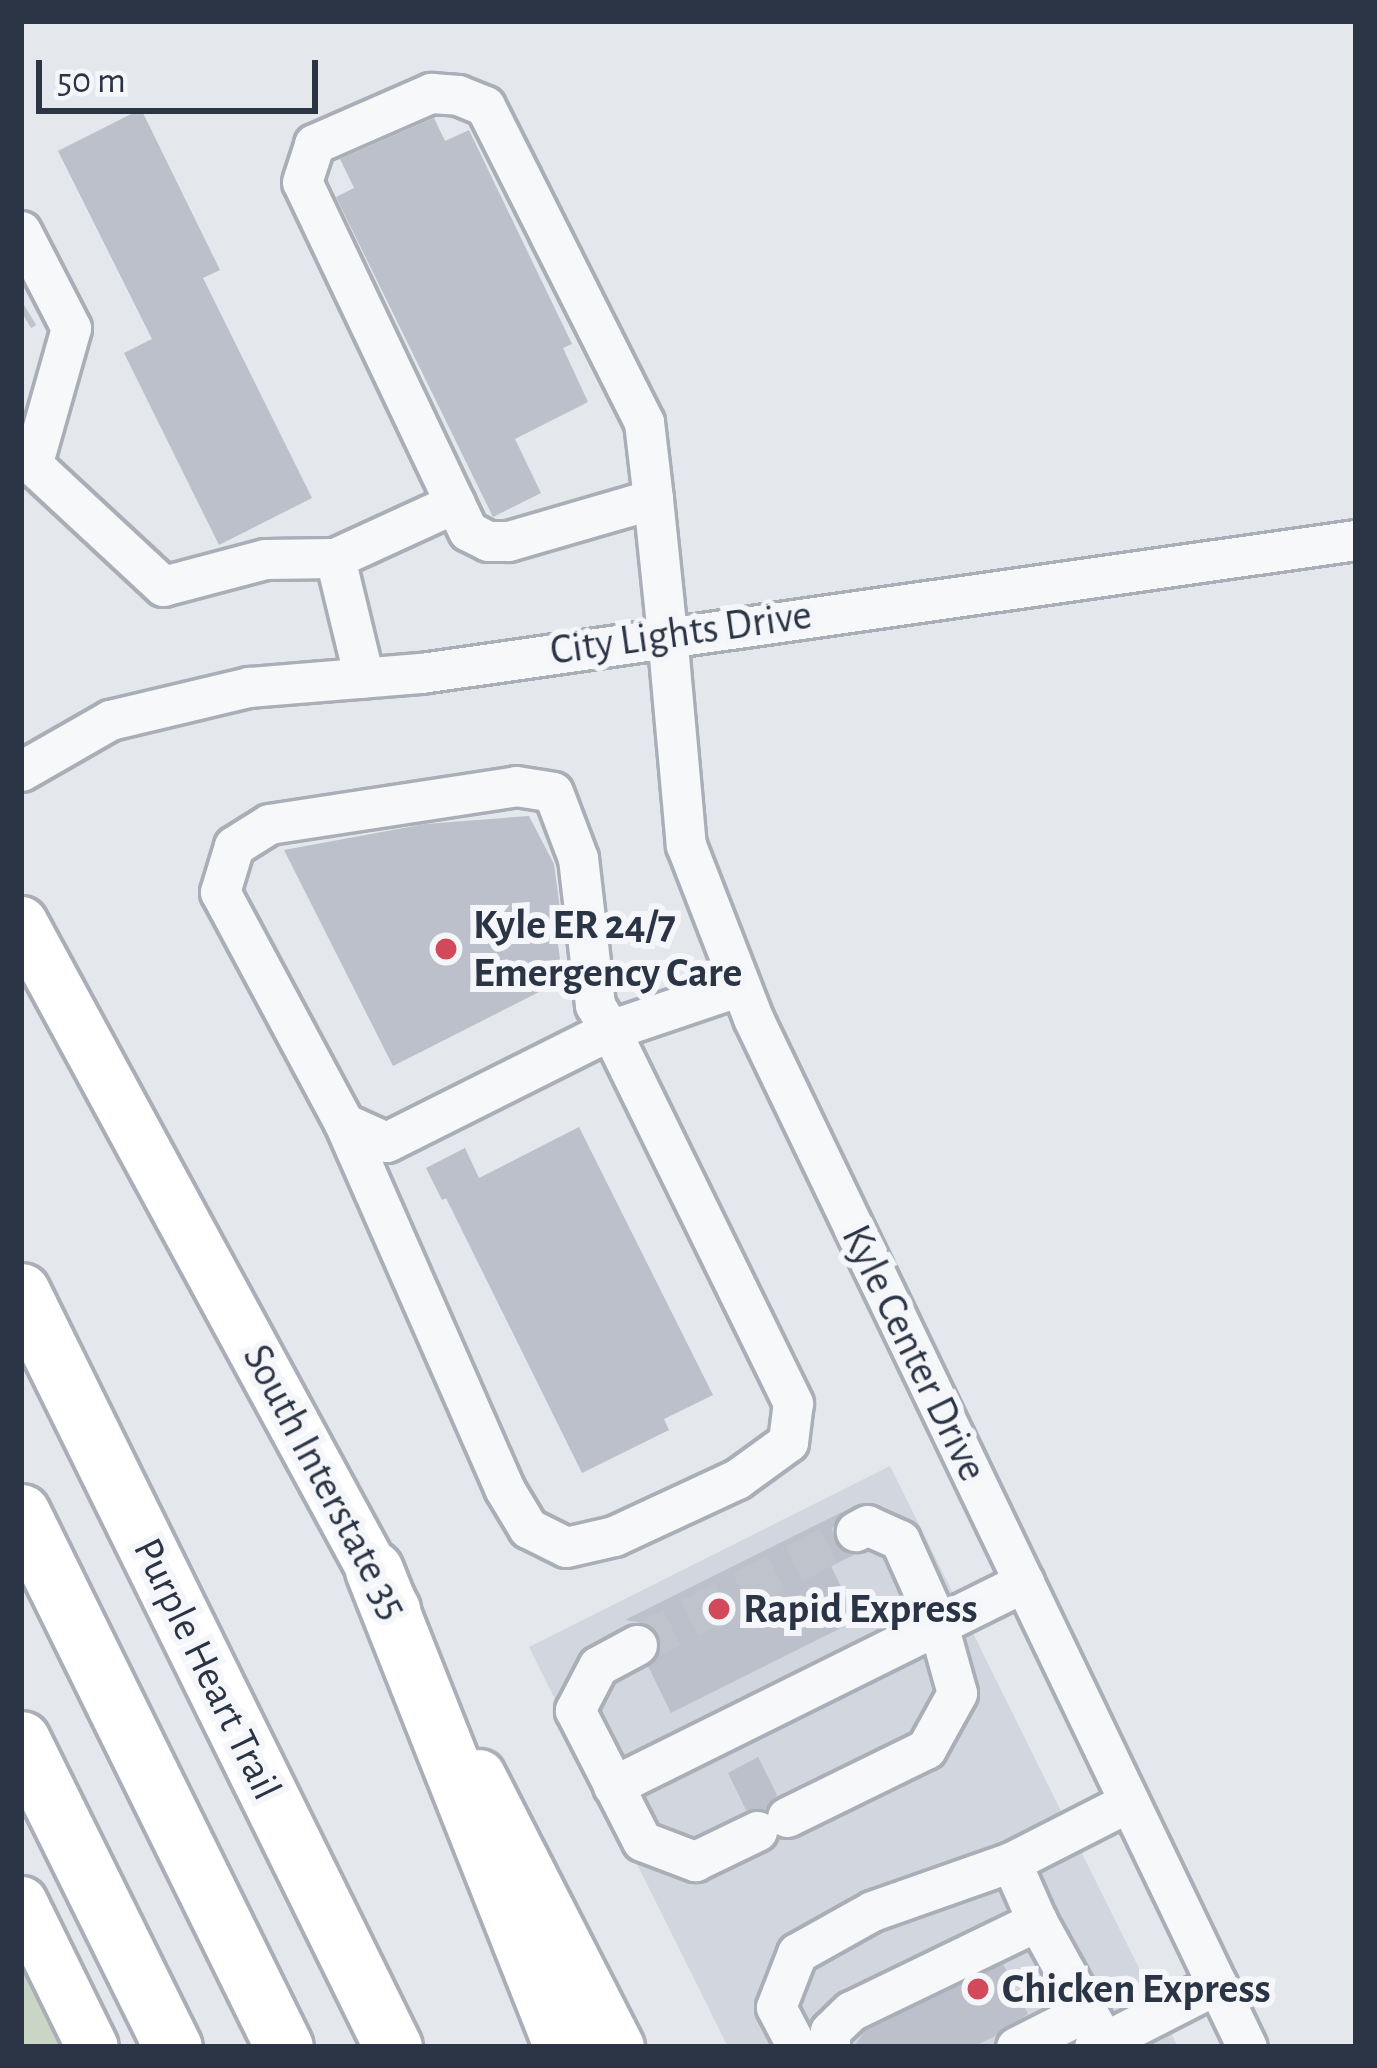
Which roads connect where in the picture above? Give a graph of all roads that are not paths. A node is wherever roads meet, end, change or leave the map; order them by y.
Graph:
1 (23, 239) edge
2 (27, 458) edge
3 (653, 500) junction
4 (455, 503) junction
5 (1356, 540) edge
6 (335, 558) junction
7 (667, 634) junction
8 (364, 678) junction
9 (21, 770) edge
10 (21, 922) edge
11 (740, 986) junction
12 (610, 1030) junction
13 (344, 1124) junction
14 (21, 1292) edge
15 (21, 1513) edge
16 (856, 1531) dead end
17 (374, 1570) junction
18 (1024, 1582) junction
19 (938, 1625) junction
20 (638, 1645) tunnel mouth
21 (21, 1740) edge
22 (613, 1786) junction
23 (1129, 1802) junction
24 (1011, 1862) junction
25 (21, 1902) edge
26 (1037, 1921) junction
27 (1217, 1984) junction
28 (1094, 2034) edge
29 (92, 2047) edge
30 (173, 2047) edge
31 (284, 2047) edge
32 (393, 2047) edge
33 (563, 2047) edge
34 (618, 2047) edge
35 (797, 2047) edge
36 (830, 2047) edge
37 (1016, 2047) edge
38 (1247, 2047) edge

1 - 2 street
2 - 6 street
3 - 4 street
3 - 4 street, Kyle Center Drive
3 - 7 street, Kyle Center Drive
4 - 6 street
5 - 7 street, City Lights Drive
6 - 8 street
7 - 8 street, City Lights Drive
7 - 11 street, Kyle Center Drive
8 - 9 street, City Lights Drive
10 - 17 main road, South Interstate 35
11 - 12 street
11 - 18 street, Kyle Center Drive
12 - 13 street
12 - 13 street
12 - 13 street
14 - 32 highway, Purple Heart Trail
15 - 31 highway
16 - 19 street
17 - 33 highway
17 - 34 main road, South Interstate 35
18 - 19 street
18 - 23 street, Kyle Center Drive
19 - 22 street
19 - 22 street
20 - 22 street
21 - 30 highway
23 - 24 street
23 - 27 street, Kyle Center Drive
24 - 26 street
24 - 35 street
25 - 29 main road
26 - 28 street
26 - 36 street
27 - 28 street
27 - 38 street, Kyle Center Drive
28 - 37 street

